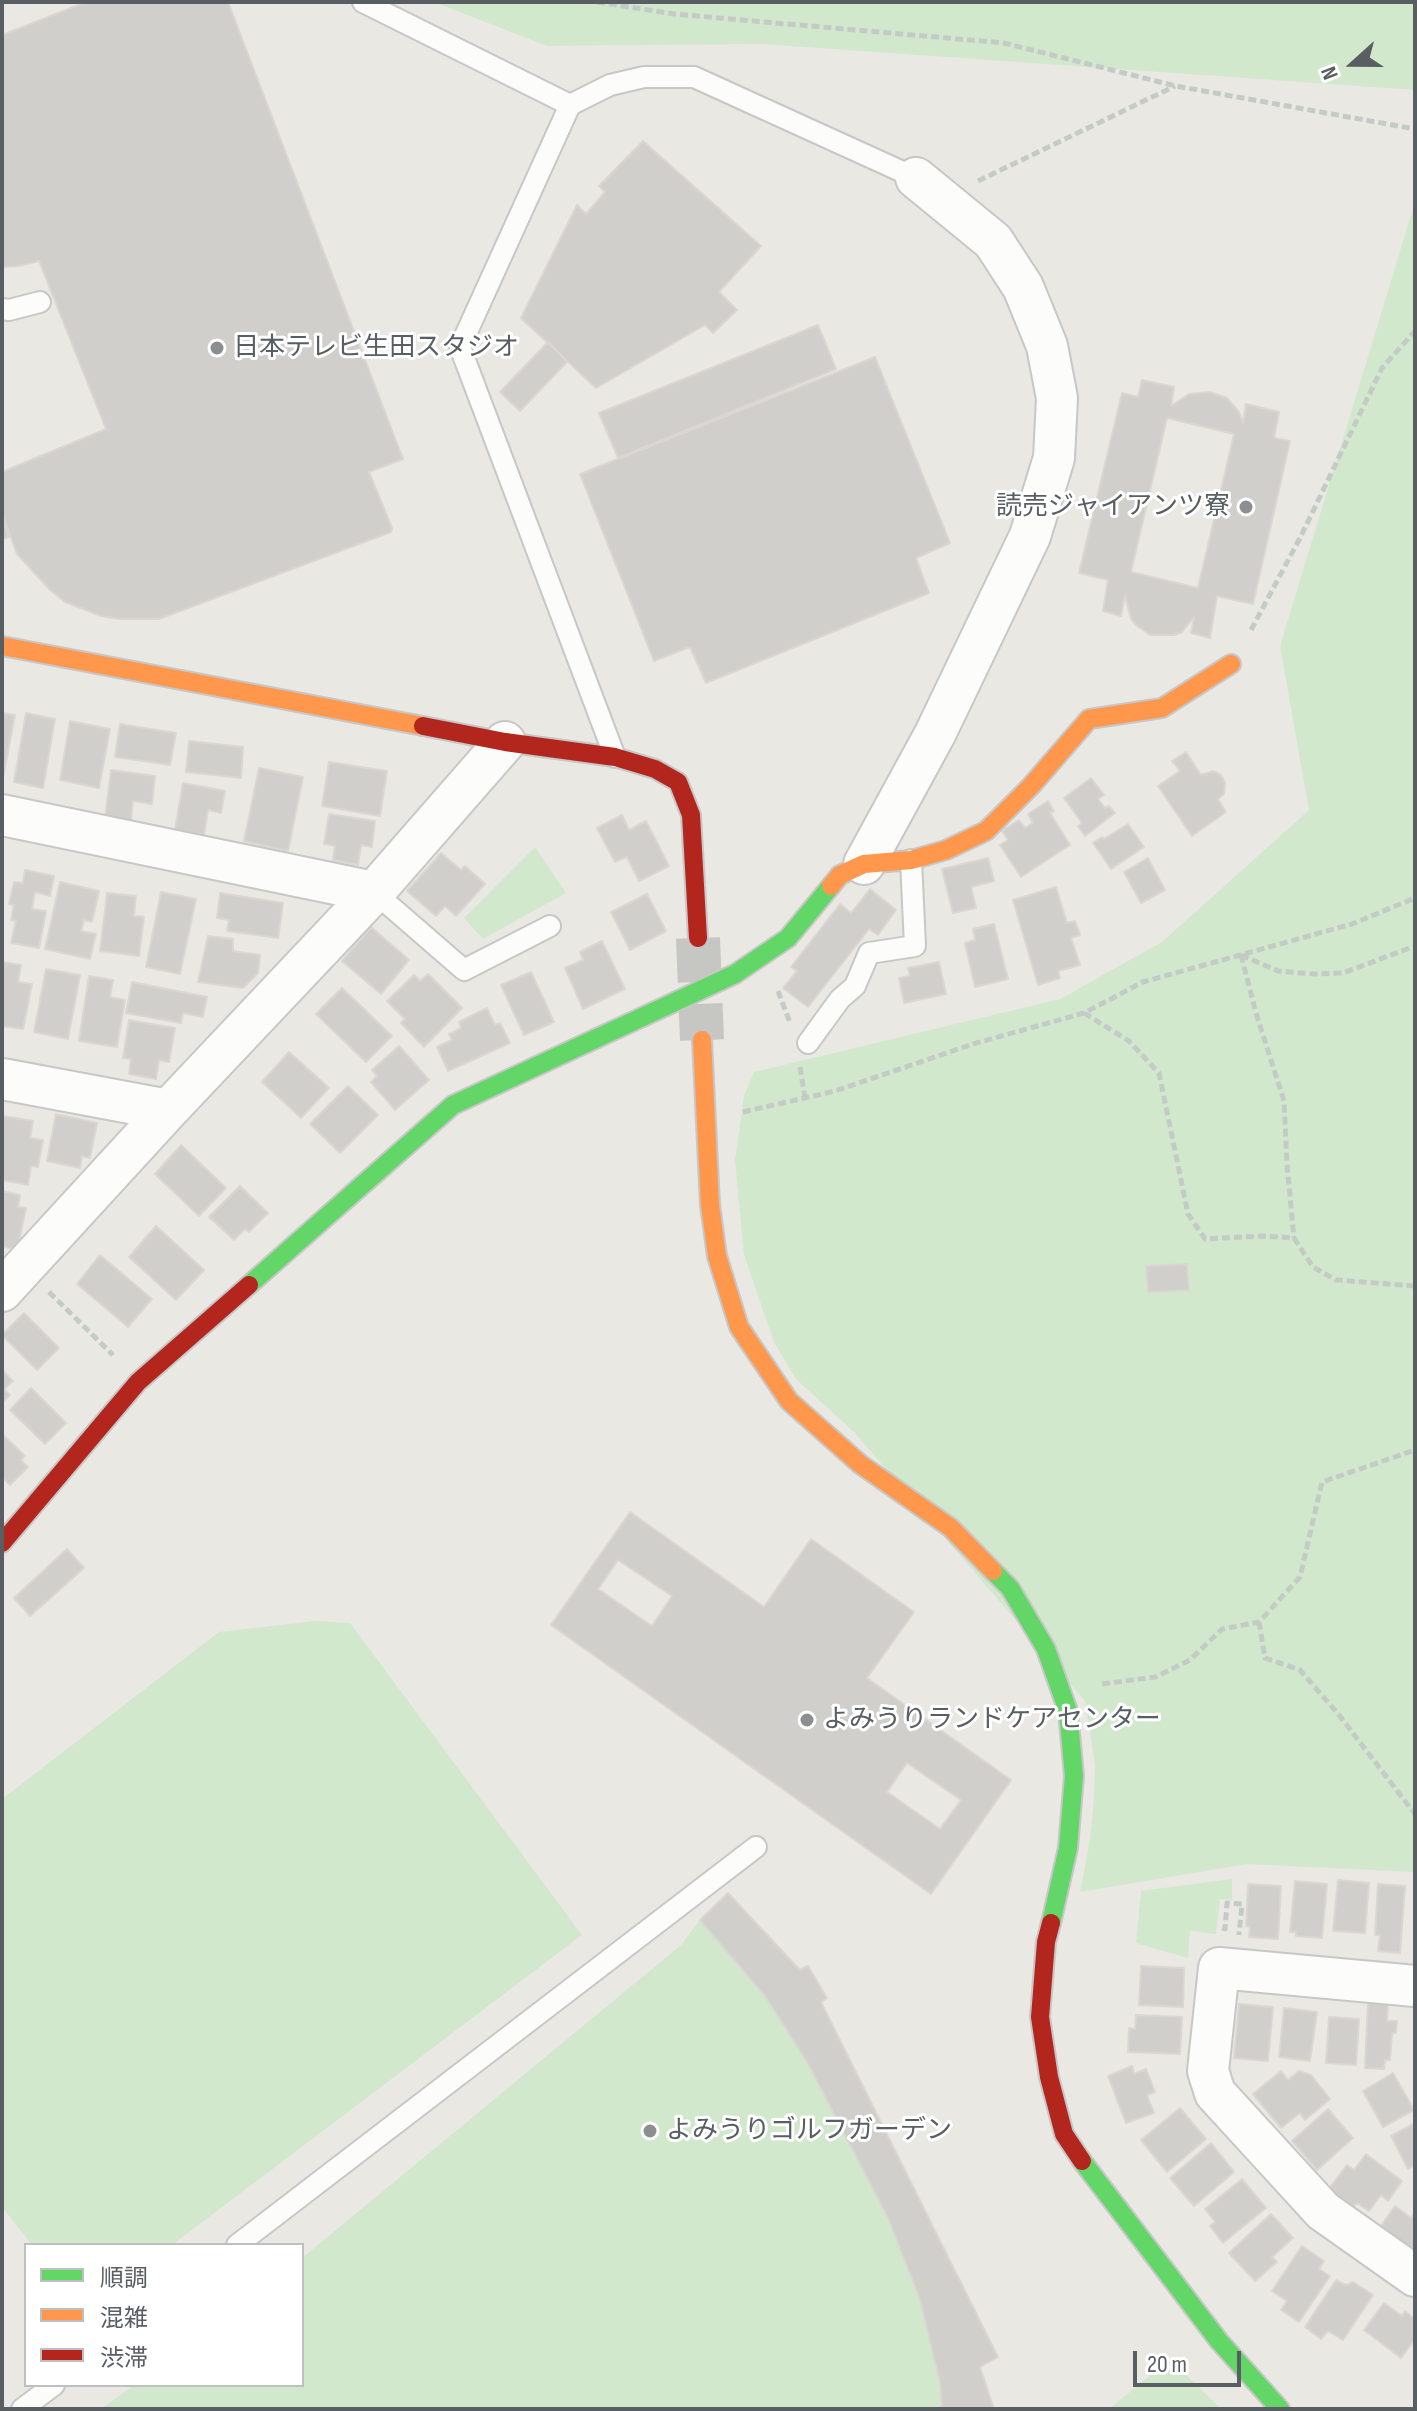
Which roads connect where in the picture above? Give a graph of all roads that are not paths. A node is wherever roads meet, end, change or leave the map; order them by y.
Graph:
1 (363, 2) edge
2 (570, 105) junction
3 (928, 188) joint
4 (40, 302) dead end
5 (2, 309) edge
6 (2, 646) edge
7 (1231, 664) road end
8 (505, 742) junction
9 (615, 757) junction
10 (2, 815) edge
11 (911, 860) junction
12 (864, 864) junction
13 (374, 892) junction
14 (550, 926) dead end
15 (698, 938) tunnel mouth
16 (702, 1040) tunnel mouth
17 (808, 1043) dead end
18 (2, 1079) edge
19 (168, 1110) junction
20 (2, 1291) edge
21 (2, 1543) edge
22 (756, 1847) dead end
23 (1415, 1986) edge
24 (240, 2243) edge
25 (1415, 2276) edge
26 (51, 2387) edge
27 (22, 2409) edge
28 (1280, 2409) edge

1 - 2 lane
2 - 3 lane
2 - 9 lane
3 - 12 street
4 - 5 lane
6 - 8 street
7 - 11 street
8 - 9 street
8 - 13 street
9 - 15 street
10 - 13 street
11 - 12 street
11 - 17 lane
12 - 21 street
13 - 14 lane
13 - 19 street
16 - 28 street
18 - 19 street
19 - 20 street
22 - 24 lane
23 - 25 street
26 - 27 lane

